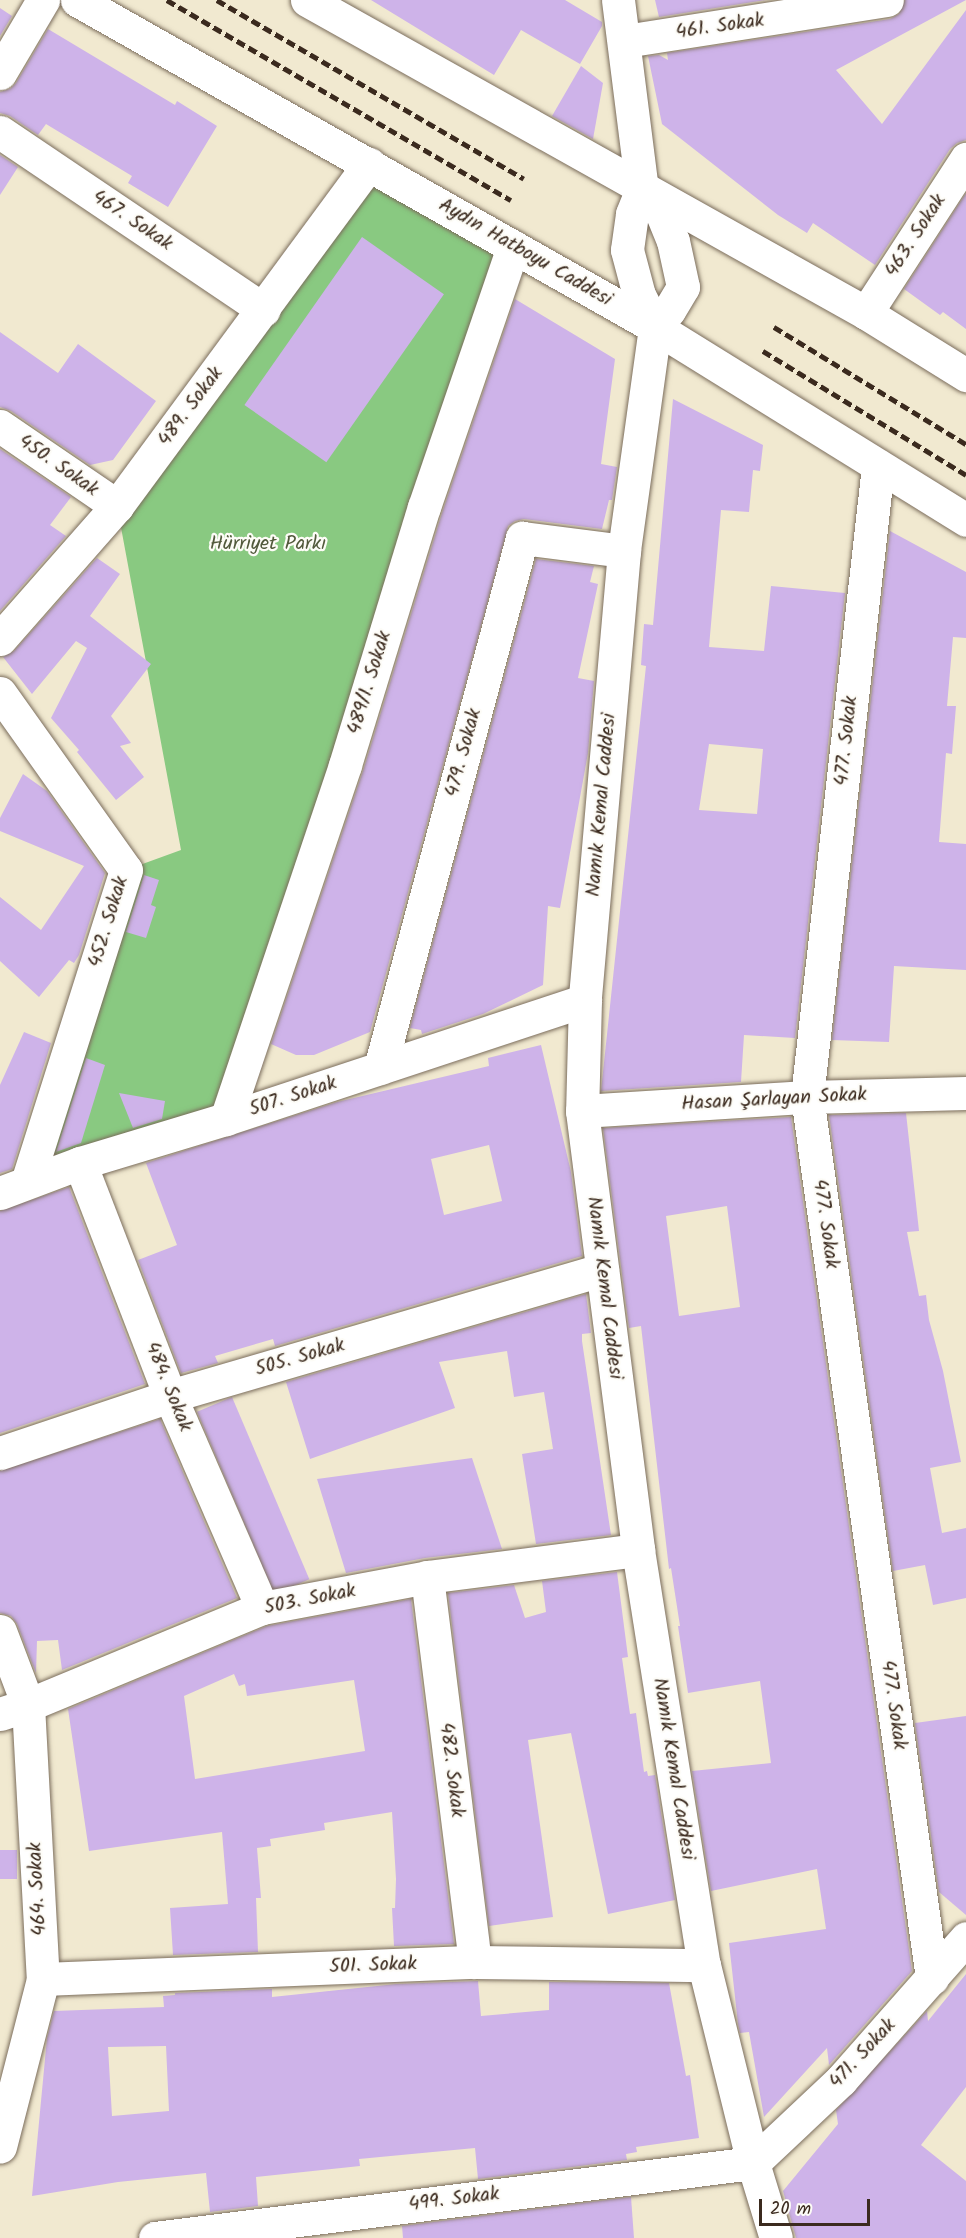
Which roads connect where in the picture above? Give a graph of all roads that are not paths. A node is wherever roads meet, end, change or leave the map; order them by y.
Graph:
1 (44, 0) edge
2 (76, 0) edge
3 (307, 0) edge
4 (618, 0) edge
5 (887, 0) edge
6 (625, 41) junction
7 (0, 73) edge
8 (0, 132) edge
9 (966, 159) edge
10 (369, 164) junction
11 (642, 189) junction
12 (513, 247) junction
13 (264, 310) junction
14 (866, 313) junction
15 (655, 327) junction
16 (966, 375) edge
17 (0, 426) edge
18 (878, 466) junction
19 (117, 506) junction
20 (966, 520) edge
21 (624, 551) junction
22 (0, 639) edge
23 (0, 693) edge
24 (585, 1000) junction
25 (380, 1068) junction
26 (966, 1093) edge
27 (807, 1097) junction
28 (582, 1111) junction
29 (226, 1119) junction
30 (80, 1163) junction
31 (13, 1187) edge
32 (602, 1270) junction
33 (170, 1396) junction
34 (0, 1453) edge
35 (638, 1550) junction
36 (427, 1577) junction
37 (262, 1608) junction
38 (0, 1631) edge
39 (14, 1709) edge
40 (966, 1938) edge
41 (475, 1962) junction
42 (704, 1965) junction
43 (932, 1978) junction
44 (43, 1979) junction
45 (2, 2135) edge
46 (753, 2163) junction
47 (155, 2238) edge
48 (776, 2238) edge

1 - 7 street
2 - 10 street, Aydın Hatboyu Caddesi
3 - 11 street
4 - 6 street
5 - 6 street, 461. Sokak
6 - 11 street
8 - 13 street, 467. Sokak
9 - 14 street, 463. Sokak
10 - 12 street, Aydın Hatboyu Caddesi
10 - 13 street, 489. Sokak
11 - 14 street
11 - 15 street
11 - 15 street, Namık Kemal Caddesi
12 - 15 street, Aydın Hatboyu Caddesi
12 - 29 street, 489/1. Sokak
13 - 19 street, 489. Sokak
14 - 16 street
15 - 18 street, Aydın Hatboyu Caddesi
15 - 21 street, Namık Kemal Caddesi
17 - 19 street, 450. Sokak
18 - 20 street, Aydın Hatboyu Caddesi
18 - 27 street, 477. Sokak
19 - 22 street, 489. Sokak
21 - 24 street, Namık Kemal Caddesi
21 - 25 street, 479. Sokak
23 - 31 street, 452. Sokak
24 - 25 street, 507. Sokak
24 - 28 street, Namık Kemal Caddesi
25 - 29 street, 507. Sokak
26 - 27 street, Hasan Şarlayan Sokak
27 - 28 street, Hasan Şarlayan Sokak
27 - 43 street, 477. Sokak
28 - 32 street, Namık Kemal Caddesi
29 - 30 street, 507. Sokak
30 - 31 street, 507. Sokak
30 - 33 street, 484. Sokak
32 - 33 street, 505. Sokak
32 - 35 street, Namık Kemal Caddesi
33 - 34 street, 505. Sokak
33 - 37 street, 484. Sokak
35 - 36 street, 503. Sokak
35 - 42 street, Namık Kemal Caddesi
36 - 37 street, 503. Sokak
36 - 41 street, 482. Sokak
37 - 39 street, 503. Sokak
38 - 39 street, 464. Sokak
39 - 44 street, 464. Sokak
40 - 43 street, 471. Sokak
41 - 42 street, 501. Sokak
41 - 44 street, 501. Sokak
42 - 46 street, Namık Kemal Caddesi
43 - 46 street, 471. Sokak
44 - 45 street, 464. Sokak
46 - 47 street, 499. Sokak
46 - 48 street, Namık Kemal Caddesi

